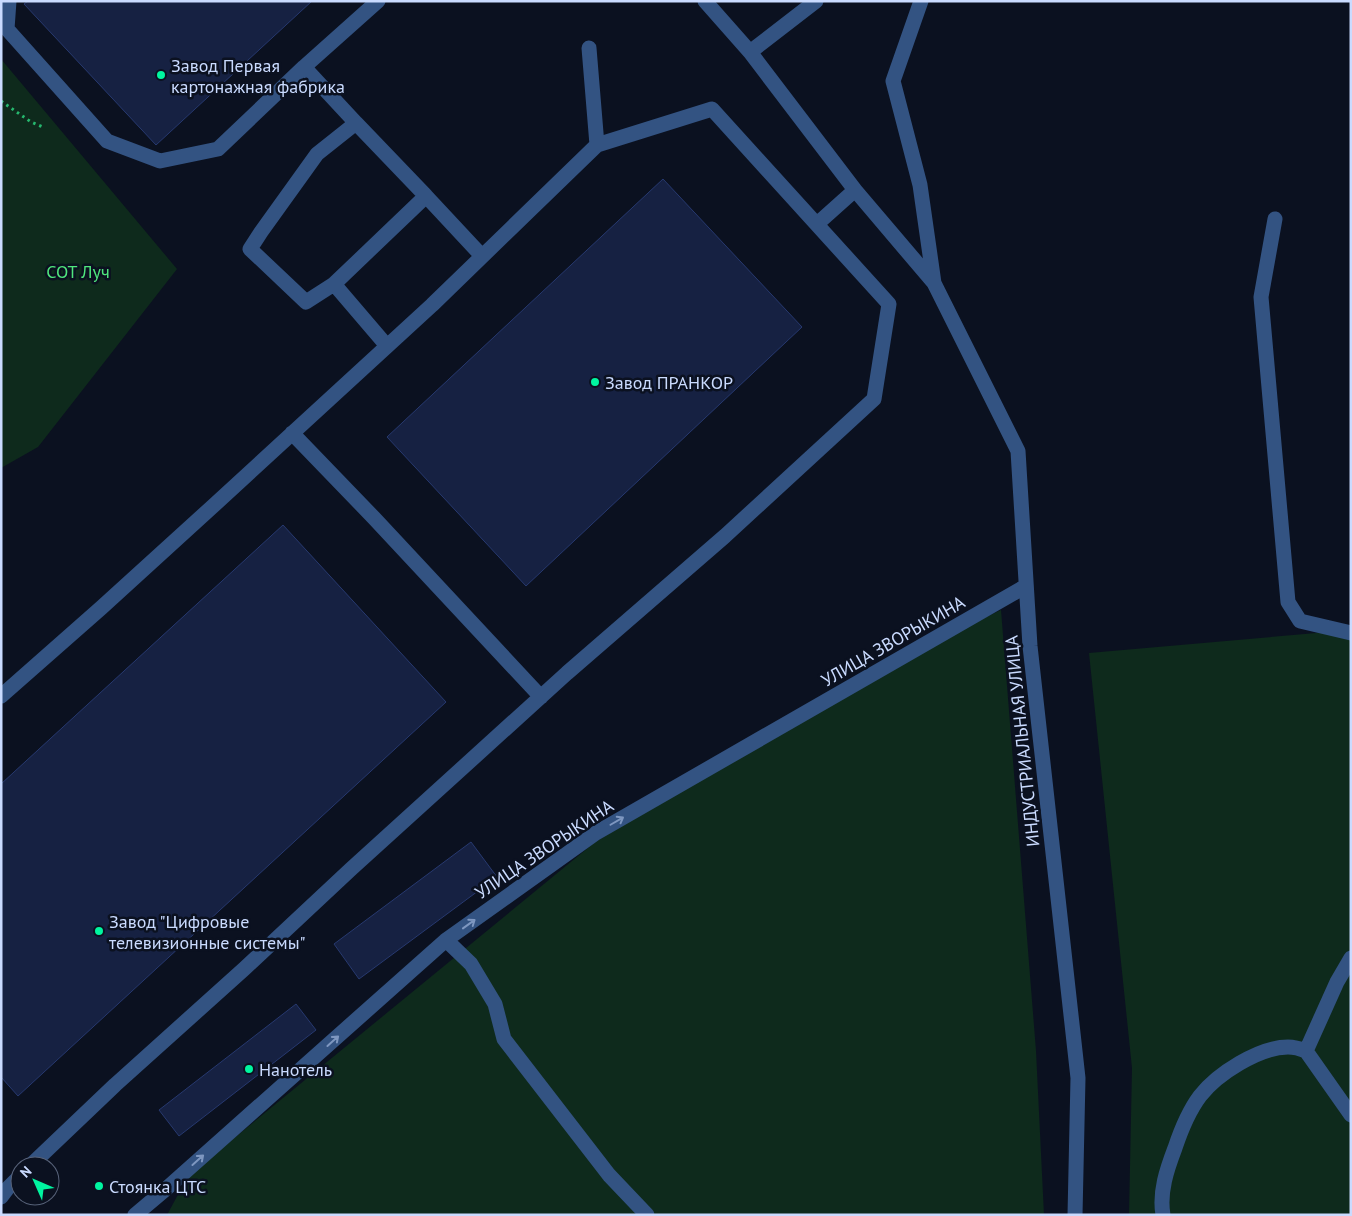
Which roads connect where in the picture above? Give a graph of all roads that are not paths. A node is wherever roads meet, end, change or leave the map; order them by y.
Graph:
1 (9, 1) edge
2 (378, 1) edge
3 (705, 1) edge
4 (816, 1) edge
5 (920, 1) edge
6 (589, 48) dead end
7 (750, 52) junction
8 (304, 67) junction
9 (356, 123) junction
10 (597, 145) junction
11 (855, 190) junction
12 (426, 196) junction
13 (1275, 219) dead end
14 (817, 224) junction
15 (482, 256) junction
16 (934, 283) junction
17 (334, 284) junction
18 (387, 346) junction
19 (292, 433) junction
20 (1026, 586) junction
21 (1351, 633) edge
22 (1, 696) edge
23 (541, 697) junction
24 (446, 940) junction
25 (1351, 958) edge
26 (1306, 1051) junction
27 (1351, 1115) edge
28 (40, 1156) edge
29 (134, 1215) edge
30 (647, 1215) edge
31 (1075, 1215) edge
32 (1163, 1215) edge

1 - 8 street
2 - 8 street
3 - 7 street
4 - 7 street
5 - 16 street
6 - 10 street
7 - 11 street
8 - 9 street
9 - 12 street
9 - 17 street
10 - 14 street
10 - 15 street
11 - 14 street
11 - 16 street
12 - 15 street
12 - 17 street
13 - 21 street
14 - 23 street
15 - 18 street
16 - 20 street, ИНДУСТРИАЛЬНАЯ УЛИЦА
17 - 18 street
18 - 19 street
19 - 22 street
19 - 23 street
24 -> 20 street, УЛИЦА ЗВОРЫКИНА
20 - 31 street, ИНДУСТРИАЛЬНАЯ УЛИЦА
23 - 28 street
29 -> 24 street, УЛИЦА ЗВОРЫКИНА
24 - 30 street
25 - 26 street
26 - 27 street
26 - 32 street

